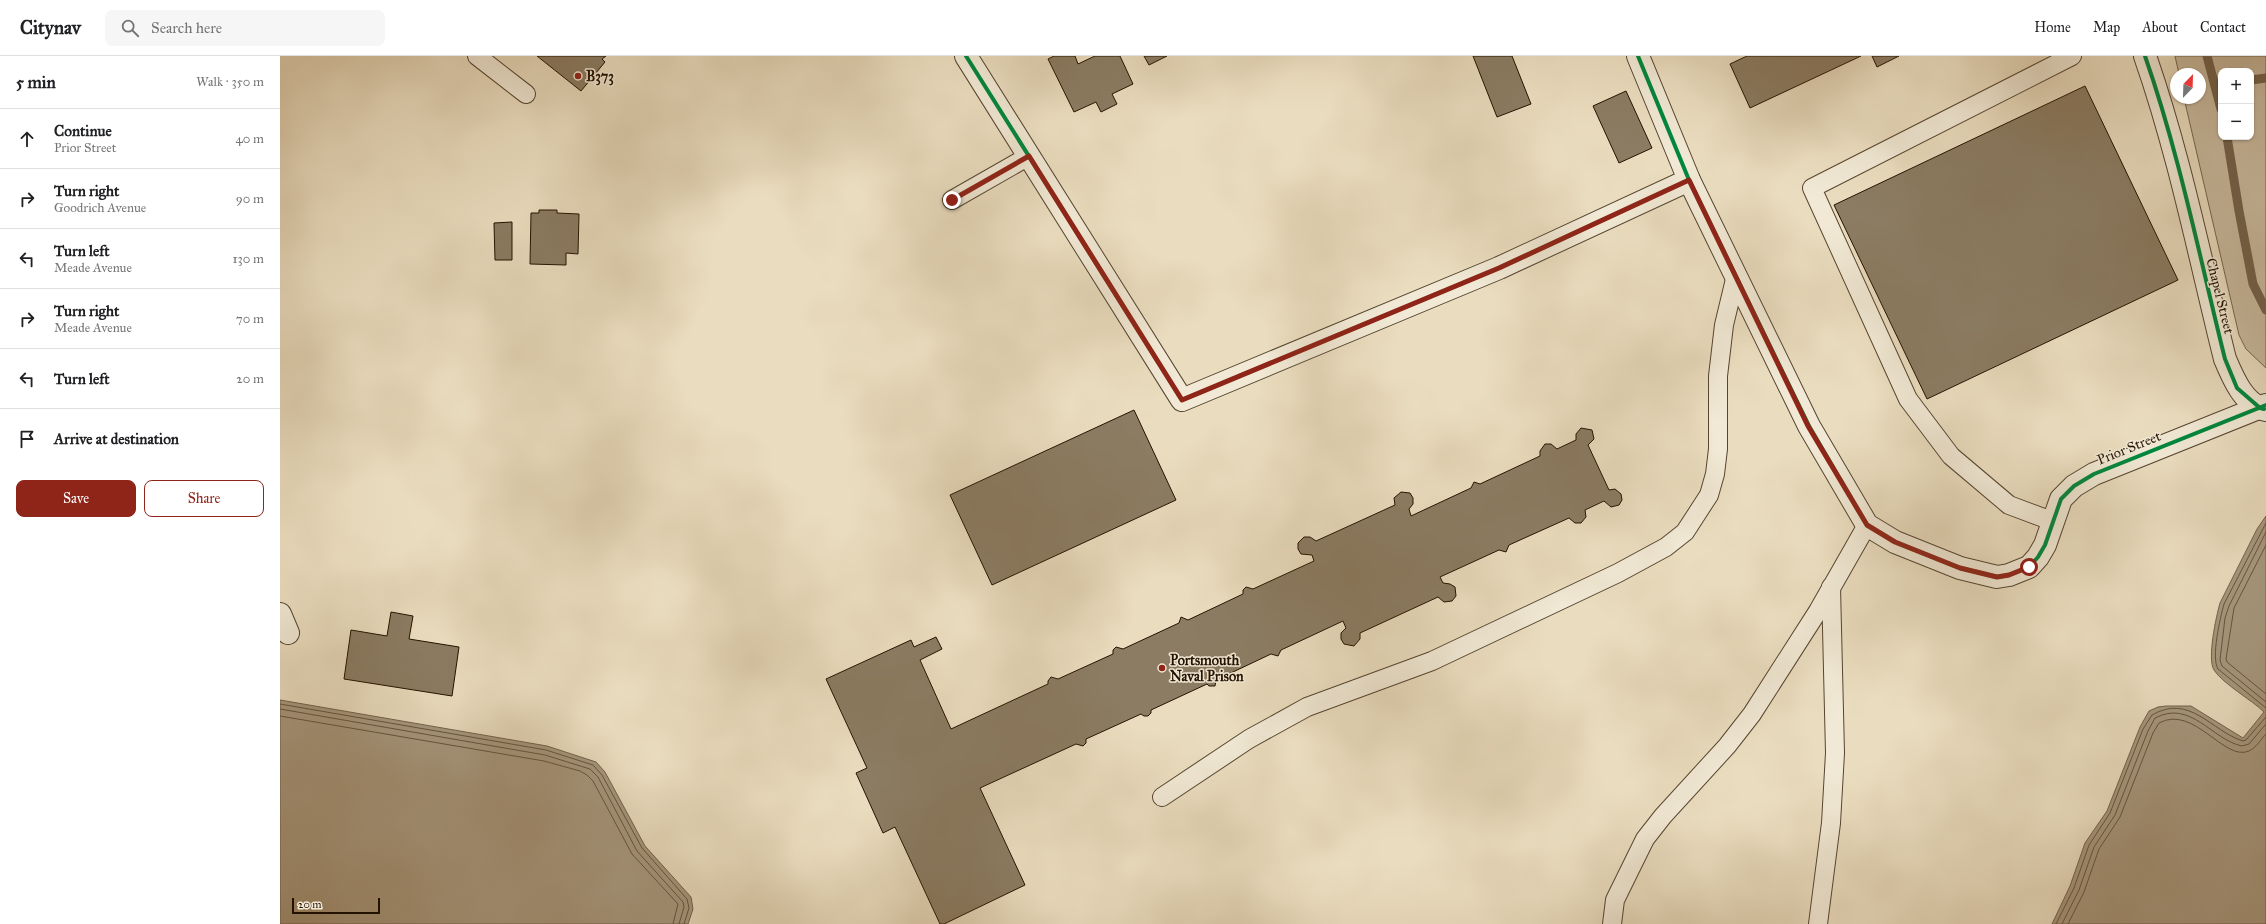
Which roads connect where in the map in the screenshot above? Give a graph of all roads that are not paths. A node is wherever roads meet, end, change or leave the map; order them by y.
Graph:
1 (477, 56) edge
2 (966, 56) edge
3 (1638, 56) edge
4 (2072, 56) edge
5 (2145, 56) edge
6 (526, 94) dead end
7 (1029, 156) junction
8 (1689, 180) junction
9 (952, 200) dead end
10 (1736, 275) junction
11 (2264, 408) edge
12 (2052, 521) junction
13 (1867, 525) junction
14 (1831, 586) junction
15 (1162, 797) dead end
16 (1612, 924) edge
17 (1818, 924) edge

1 - 6 lane
2 - 7 street
3 - 8 street
4 - 12 lane
5 - 11 street, Chapel Street
7 - 8 street
7 - 9 lane
8 - 10 street
10 - 13 street
10 - 15 lane
11 - 12 street, Prior Street
12 - 13 street, Prior Street
13 - 14 lane
14 - 16 lane
14 - 17 lane

